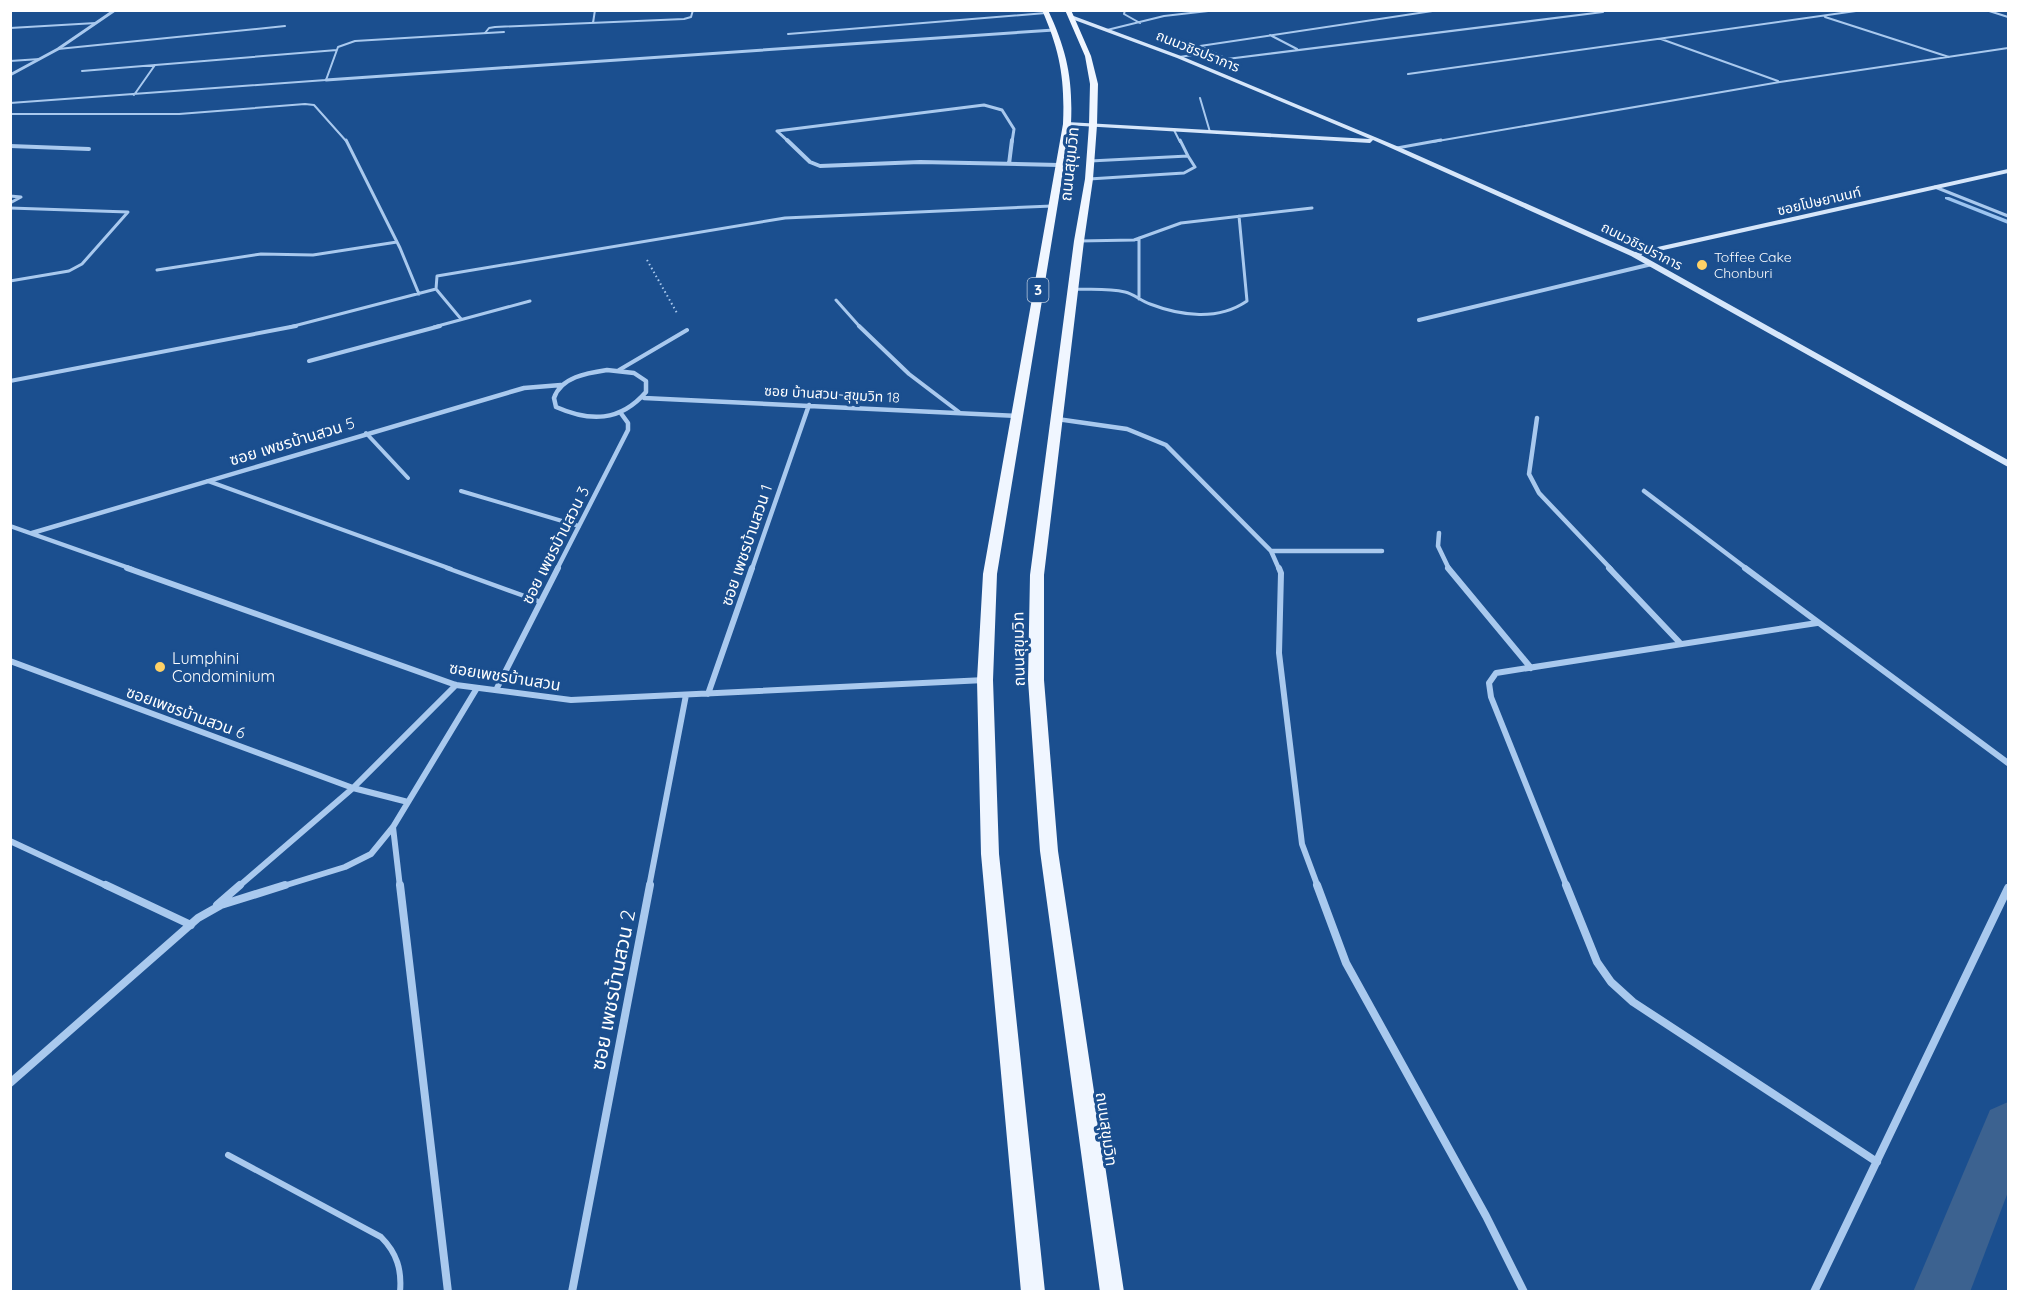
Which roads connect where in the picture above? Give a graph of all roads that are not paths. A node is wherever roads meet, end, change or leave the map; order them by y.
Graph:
1 (115, 10) edge
2 (595, 10) edge
3 (693, 10) edge
4 (1125, 10) edge
5 (1217, 10) edge
6 (1439, 10) edge
7 (1863, 10) edge
8 (1986, 10) edge
9 (1046, 12) edge
10 (1603, 12) dead end
11 (1070, 14) edge
12 (1823, 16) junction
13 (2008, 17) edge
14 (1140, 22) junction
15 (96, 23) junction
16 (593, 23) junction
17 (285, 26) dead end
18 (10, 28) edge
19 (1054, 30) junction
20 (1107, 30) junction
21 (504, 32) dead end
22 (485, 33) junction
23 (788, 34) dead end
24 (1270, 35) junction
25 (1660, 39) junction
26 (2008, 48) edge
27 (58, 49) junction
28 (337, 50) junction
29 (1299, 50) junction
30 (1212, 52) junction
31 (1179, 57) junction
32 (1950, 57) junction
33 (40, 59) junction
34 (10, 61) edge
35 (155, 65) junction
36 (82, 71) dead end
37 (1408, 74) dead end
38 (10, 75) edge
39 (326, 80) junction
40 (1780, 82) junction
41 (134, 95) junction
42 (1200, 98) dead end
43 (10, 104) edge
44 (10, 114) edge
45 (1066, 124) junction
46 (1094, 125) junction
47 (1174, 130) junction
48 (1210, 132) junction
49 (1380, 141) junction
50 (10, 146) edge
51 (1397, 148) junction
52 (89, 149) dead end
53 (1188, 156) junction
54 (1090, 161) junction
55 (1009, 164) junction
56 (1059, 165) junction
57 (2008, 171) edge
58 (1089, 179) junction
59 (1935, 187) junction
60 (10, 196) edge
61 (10, 203) edge
62 (1052, 206) junction
63 (10, 208) edge
64 (1312, 208) dead end
65 (1239, 216) junction
66 (2008, 216) edge
67 (1139, 238) junction
68 (1079, 241) junction
69 (397, 242) junction
70 (1634, 254) junction
71 (1652, 264) junction
72 (157, 270) dead end
73 (10, 281) edge
74 (436, 289) junction
75 (1073, 289) junction
76 (419, 294) junction
77 (1139, 299) junction
78 (836, 300) dead end
79 (530, 301) dead end
80 (461, 319) junction
81 (1419, 320) dead end
82 (687, 330) road end
83 (309, 362) dead end
84 (619, 370) junction
85 (10, 381) edge
86 (561, 385) junction
87 (644, 398) junction
88 (809, 405) junction
89 (1057, 411) junction
90 (620, 412) junction
91 (959, 412) junction
92 (1019, 416) junction
93 (1537, 418) dead end
94 (366, 433) junction
95 (2008, 464) edge
96 (408, 478) dead end
97 (208, 481) junction
98 (461, 491) dead end
99 (1644, 491) dead end
100 (10, 526) edge
101 (579, 526) junction
102 (32, 533) junction
103 (1439, 533) dead end
104 (1271, 551) junction
105 (1382, 551) dead end
106 (541, 602) junction
107 (1817, 623) junction
108 (1681, 644) junction
109 (10, 661) edge
110 (1532, 668) junction
111 (986, 680) junction
112 (456, 685) junction
113 (477, 688) junction
114 (496, 690) junction
115 (708, 694) junction
116 (686, 695) junction
117 (2008, 763) edge
118 (353, 788) junction
119 (408, 802) junction
120 (393, 827) junction
121 (10, 841) edge
122 (2008, 888) edge
123 (210, 911) junction
124 (190, 926) junction
125 (10, 1083) edge
126 (228, 1155) dead end
127 (1877, 1162) junction
128 (400, 1292) edge
129 (448, 1292) edge
130 (572, 1292) edge
131 (1033, 1292) edge
132 (1112, 1292) edge
133 (1524, 1292) edge
134 (1814, 1292) edge

1 - 15 street
2 - 16 lane
3 - 16 lane
4 - 14 lane
5 - 14 lane
6 - 24 lane
7 - 12 lane
8 - 13 lane
9 - 19 main road, ถนนสุขุมวิท / 3
9 - 23 lane
10 - 29 lane
11 - 20 street, ถนนวชิรปราการ
11 - 46 main road, ถนนสุขุมวิท / 3
12 - 25 lane
12 - 32 lane
14 - 20 lane
15 - 18 lane
15 - 27 street
16 - 22 lane
17 - 27 lane
19 - 39 street
19 - 45 main road, ถนนสุขุมวิท / 3
20 - 31 street, ถนนวชิรปราการ
21 - 22 lane
22 - 28 lane
24 - 29 lane
24 - 30 lane
25 - 37 lane
25 - 40 lane
26 - 32 lane
27 - 33 street
28 - 35 lane
28 - 39 lane
29 - 30 lane
30 - 31 lane
31 - 49 street, ถนนวชิรปราการ
32 - 40 lane
33 - 34 lane
33 - 38 street
35 - 36 lane
35 - 41 lane
39 - 41 lane
40 - 51 lane
41 - 43 lane
42 - 48 lane
44 - 69 lane
45 - 46 street, ถนนวชิรปราการ
45 - 56 main road, ถนนสุขุมวิท / 3
46 - 47 street, ถนนวชิรปราการ
46 - 54 main road, ถนนสุขุมวิท / 3
47 - 48 street, ถนนวชิรปราการ
47 - 53 lane
48 - 49 street, ถนนวชิรปราการ
49 - 51 street, ถนนวชิรปราการ
50 - 52 street
51 - 70 street, ถนนวชิรปราการ
53 - 54 lane
53 - 58 lane
54 - 58 main road, ถนนสุขุมวิท / 3
55 - 55 street
55 - 56 street
56 - 62 main road, ถนนสุขุมวิท / 3
57 - 59 street, ซอยโปษยานนท์
58 - 68 main road, ถนนสุขุมวิท / 3
59 - 66 lane
59 - 70 street, ซอยโปษยานนท์
60 - 61 lane
62 - 74 lane
62 - 92 main road, ถนนสุขุมวิท / 3
63 - 73 lane
64 - 65 lane
65 - 67 lane
65 - 77 lane
67 - 68 lane
67 - 77 lane
68 - 75 main road, ถนนสุขุมวิท / 3
69 - 72 lane
69 - 76 lane
70 - 71 street, ถนนวชิรปราการ
71 - 81 street
71 - 95 street, ถนนวชิรปราการ
74 - 76 lane
74 - 80 lane
75 - 77 lane
75 - 89 main road, ถนนสุขุมวิท / 3
76 - 85 lane
78 - 91 lane
79 - 80 lane
80 - 83 lane
82 - 84 lane
84 - 86 street, ซอย เพชรบ้านสวน 5
84 - 87 street
86 - 90 street
86 - 94 street, ซอย เพชรบ้านสวน 5
87 - 88 street, ซอย บ้านสวน-สุขุมวิท 18
87 - 90 street
88 - 91 street, ซอย บ้านสวน-สุขุมวิท 18
88 - 115 street, ซอย เพชรบ้านสวน 1
89 - 104 street
89 - 132 main road, ถนนสุขุมวิท
90 - 101 street, ซอย เพชรบ้านสวน 3
91 - 92 street, ซอย บ้านสวน-สุขุมวิท 18
92 - 111 main road, ถนนสุขุมวิท
93 - 108 street
94 - 96 lane
94 - 97 street, ซอย เพชรบ้านสวน 5
97 - 102 street, ซอย เพชรบ้านสวน 5
97 - 106 lane
98 - 101 lane
99 - 107 street
100 - 102 street, ซอยเพชรบ้านสวน
101 - 106 street, ซอย เพชรบ้านสวน 3
102 - 112 street, ซอยเพชรบ้านสวน
103 - 110 street
104 - 105 street
104 - 133 street
106 - 114 street, ซอย เพชรบ้านสวน 3
107 - 108 street
107 - 117 street
108 - 110 street
109 - 118 street, ซอยเพชรบ้านสวน 6
110 - 127 street
111 - 115 street, ซอยเพชรบ้านสวน
111 - 131 main road, ถนนสุขุมวิท
112 - 113 street, ซอยเพชรบ้านสวน
112 - 118 street
113 - 114 street, ซอยเพชรบ้านสวน
113 - 119 street
114 - 116 street, ซอยเพชรบ้านสวน
115 - 116 street, ซอยเพชรบ้านสวน
116 - 130 street, ซอย เพชรบ้านสวน 2
118 - 119 street, ซอยเพชรบ้านสวน 6
118 - 123 street
119 - 120 street
120 - 123 street
120 - 129 street
121 - 124 street
122 - 127 street
123 - 124 street
124 - 125 street
126 - 128 lane
127 - 134 street

